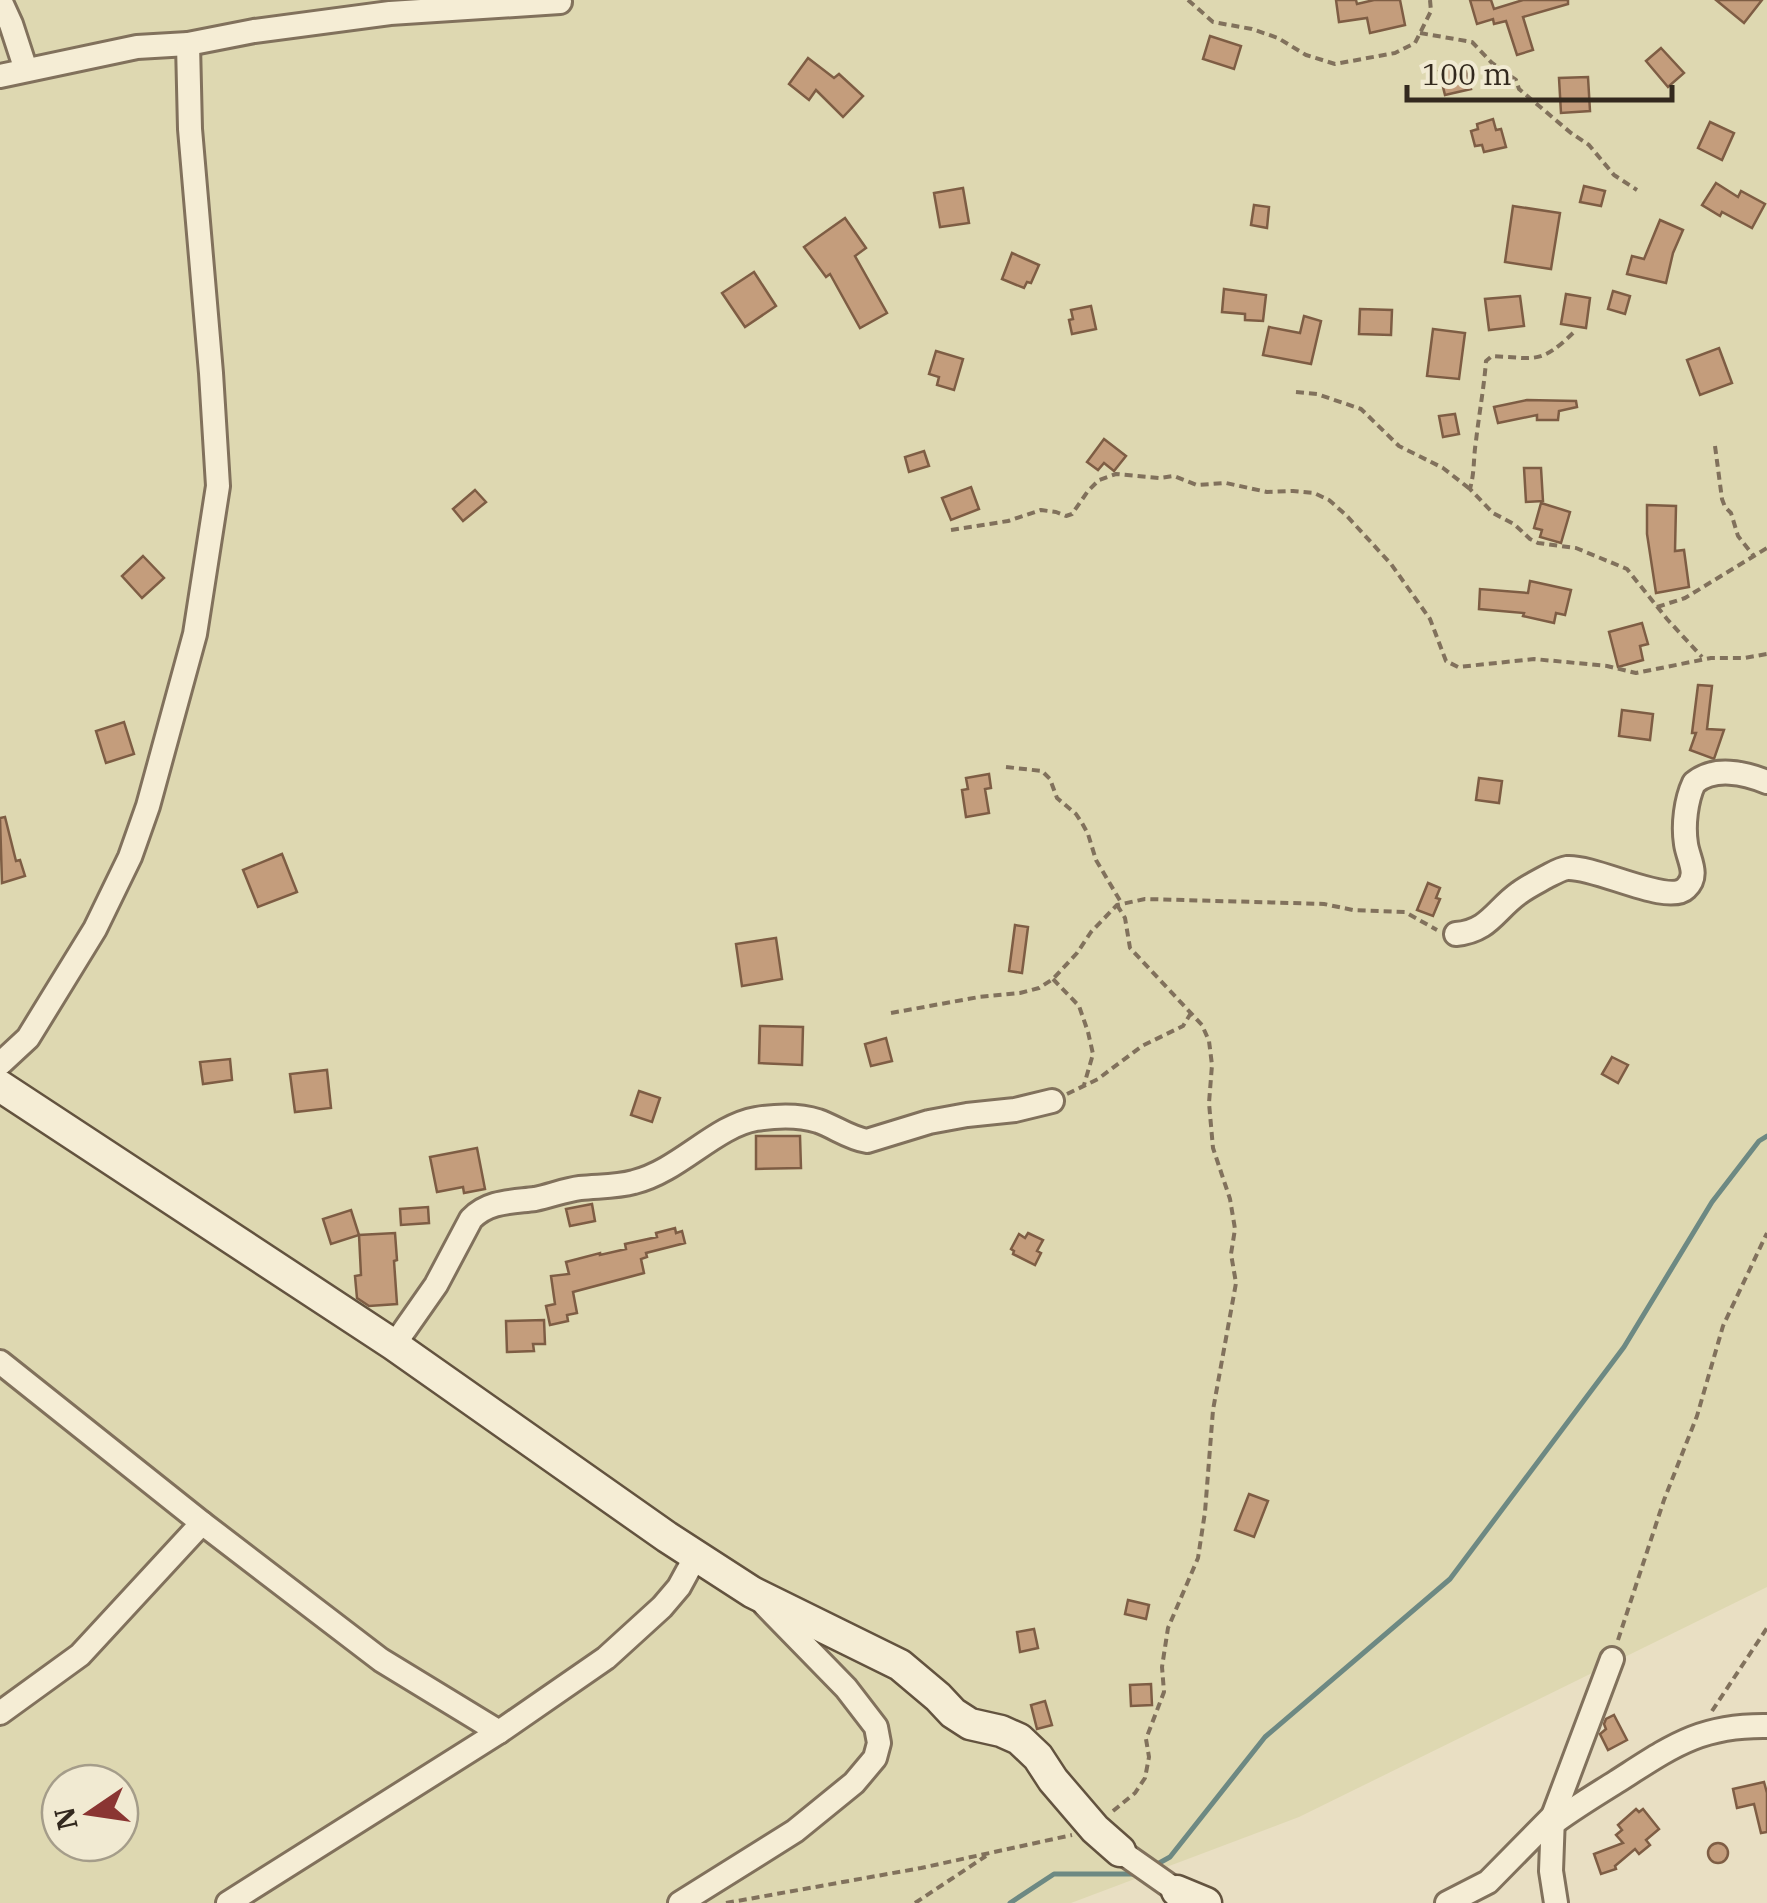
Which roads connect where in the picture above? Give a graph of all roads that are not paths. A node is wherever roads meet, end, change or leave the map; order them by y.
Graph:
1 (0, 0) edge
2 (560, 2) edge
3 (188, 44) junction
4 (26, 70) junction
5 (0, 76) edge
6 (1767, 782) edge
7 (1456, 934) road end
8 (0, 1064) edge
9 (0, 1086) edge
10 (1052, 1101) road end
11 (394, 1344) junction
12 (0, 1362) edge
13 (202, 1523) junction
14 (697, 1554) junction
15 (752, 1592) junction
16 (1612, 1659) road end
17 (0, 1713) edge
18 (1767, 1726) edge
19 (498, 1732) junction
20 (1552, 1820) junction
21 (1120, 1851) joint
22 (1177, 1891) joint
23 (228, 1903) edge
24 (680, 1903) edge
25 (1206, 1903) edge
26 (1447, 1903) edge
27 (1556, 1903) edge

1 - 4 street
2 - 3 street
3 - 4 street
3 - 8 street
4 - 5 street
6 - 7 street
9 - 11 street
10 - 11 street
11 - 14 street
12 - 13 street
13 - 17 street
13 - 19 street
14 - 15 street
14 - 19 street
15 - 21 street
15 - 24 street
16 - 20 street
18 - 20 street
19 - 23 street
20 - 26 street
20 - 27 street
21 - 22 street
22 - 25 street

